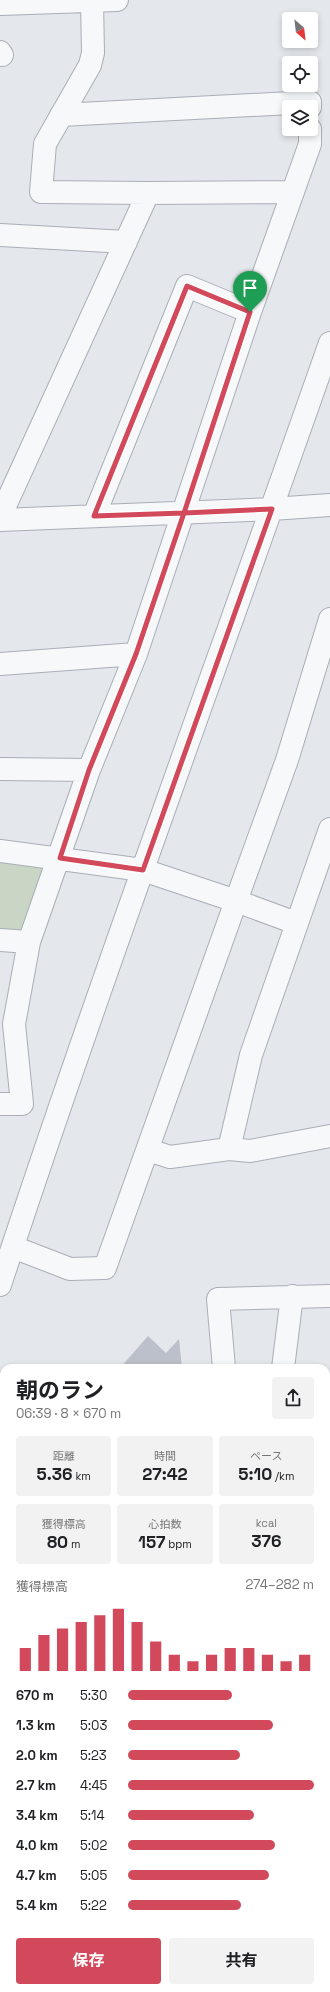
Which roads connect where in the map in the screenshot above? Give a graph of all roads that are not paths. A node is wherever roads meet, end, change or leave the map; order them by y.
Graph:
1 (92, 0) edge
2 (117, 0) edge
3 (0, 4) edge
4 (282, 103) edge
5 (61, 115) junction
6 (310, 136) edge
7 (293, 192) junction
8 (148, 193) junction
9 (0, 235) edge
10 (126, 242) junction
11 (250, 312) junction
12 (330, 343) edge
13 (330, 505) edge
14 (272, 509) junction
15 (184, 513) junction
16 (94, 516) junction
17 (0, 518) edge
18 (329, 628) edge
19 (136, 654) junction
20 (0, 664) edge
21 (0, 769) edge
22 (89, 770) junction
23 (330, 829) edge
24 (0, 851) edge
25 (60, 858) junction
26 (143, 870) junction
27 (236, 901) junction
28 (296, 923) junction
29 (0, 940) edge
30 (29, 942) junction
31 (7, 1024) edge
32 (0, 1104) edge
33 (330, 1136) edge
34 (229, 1149) junction
35 (148, 1150) junction
36 (13, 1247) junction
37 (0, 1285) edge
38 (292, 1296) junction
39 (330, 1296) edge
40 (224, 1364) edge
41 (284, 1364) edge

1 - 2 street
1 - 3 street
1 - 5 street
4 - 5 street
5 - 8 street
6 - 7 street
7 - 8 street
7 - 11 street
8 - 10 street
9 - 10 street
10 - 17 street
11 - 15 street
11 - 16 street
12 - 14 street
13 - 14 street
14 - 15 street
14 - 26 street
15 - 16 street
15 - 19 street
16 - 17 street
18 - 27 street
19 - 20 street
19 - 22 street
21 - 22 street
22 - 25 street
23 - 28 street
24 - 25 street
25 - 26 street
25 - 30 street
26 - 27 street
26 - 36 street
27 - 28 street
27 - 35 street
28 - 34 street
29 - 30 street
30 - 31 street
31 - 32 street
33 - 34 street
34 - 35 street
35 - 36 street
36 - 37 street
38 - 39 street
38 - 40 street
38 - 41 street

